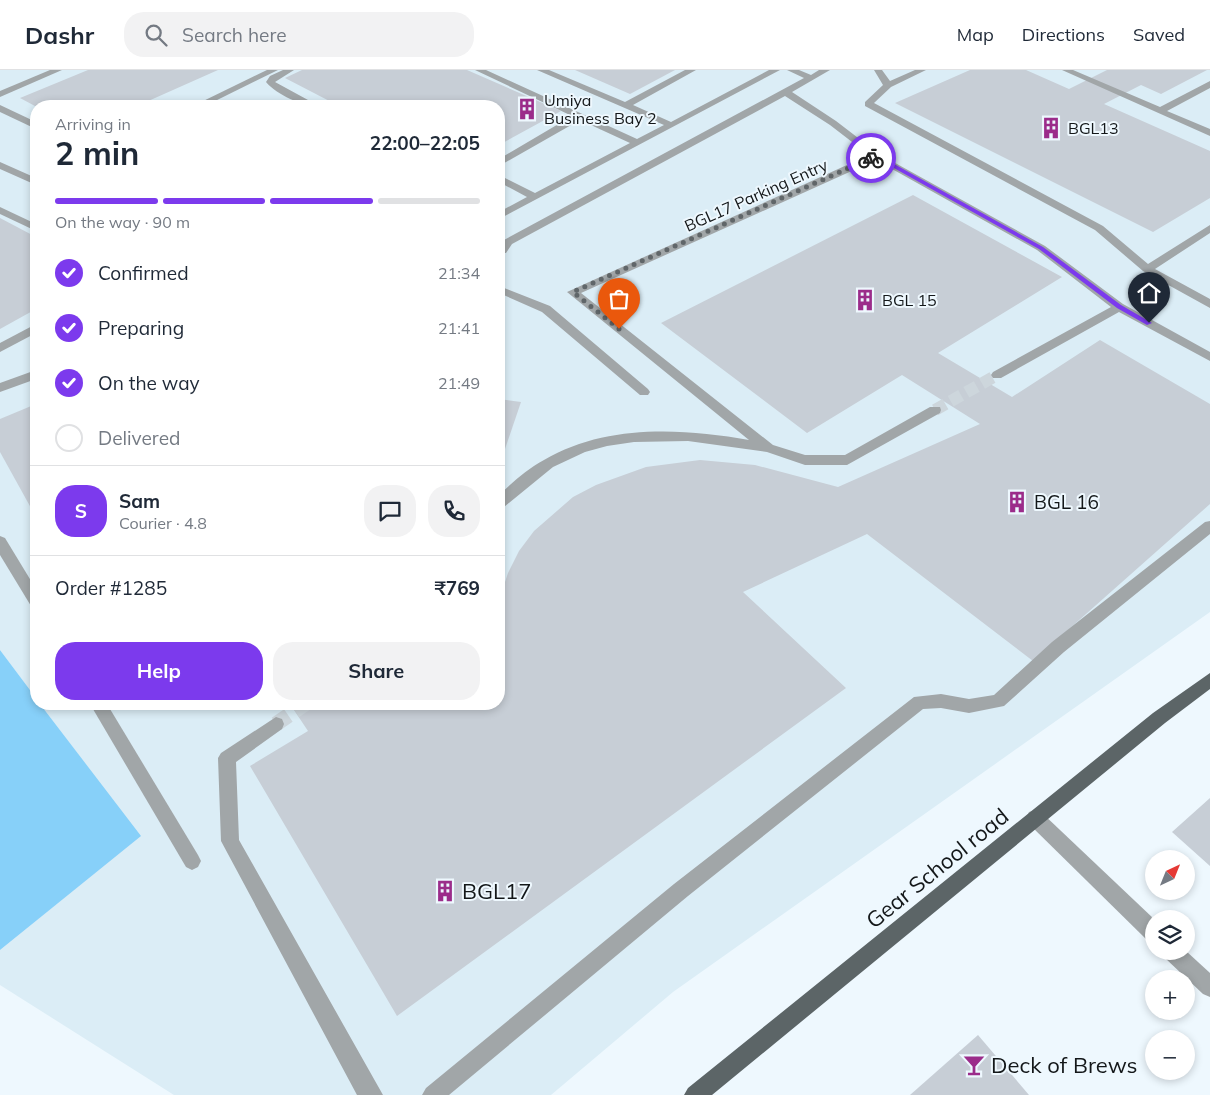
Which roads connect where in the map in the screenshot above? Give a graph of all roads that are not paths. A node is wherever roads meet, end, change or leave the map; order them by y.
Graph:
1 (58, 70) edge
2 (274, 70) edge
3 (290, 70) edge
4 (479, 70) edge
5 (541, 70) edge
6 (692, 70) edge
7 (776, 70) edge
8 (791, 70) edge
9 (826, 70) edge
10 (922, 70) edge
11 (1066, 70) edge
12 (880, 72) edge
13 (811, 78) junction
14 (888, 84) junction
15 (1210, 84) edge
16 (785, 92) junction
17 (0, 94) edge
18 (211, 100) edge
19 (302, 100) edge
20 (625, 106) junction
21 (0, 108) edge
22 (1160, 111) junction
23 (580, 116) junction
24 (30, 123) edge
25 (671, 125) junction
26 (1210, 133) edge
27 (638, 143) junction
28 (876, 156) junction
29 (505, 160) edge
30 (0, 165) edge
31 (30, 179) edge
32 (505, 181) edge
33 (535, 197) junction
34 (0, 210) edge
35 (505, 213) edge
36 (30, 225) edge
37 (1210, 228) edge
38 (505, 244) edge
39 (1147, 269) junction
40 (505, 292) edge
41 (1210, 304) edge
42 (1119, 307) junction
43 (30, 331) edge
44 (0, 348) edge
45 (1210, 356) edge
46 (997, 375) tunnel mouth
47 (30, 376) edge
48 (0, 388) edge
49 (644, 392) dead end
50 (935, 410) tunnel mouth
51 (768, 448) junction
52 (505, 498) edge
53 (1210, 526) edge
54 (0, 542) edge
55 (30, 592) edge
56 (1210, 680) edge
57 (102, 710) edge
58 (276, 724) tunnel mouth
59 (1035, 818) junction
60 (192, 860) dead end
61 (1145, 924) edge
62 (1182, 960) edge
63 (1210, 987) edge
64 (372, 1095) edge
65 (433, 1095) edge
66 (695, 1095) edge

1 - 17 street
2 - 18 street
3 - 19 street
4 - 23 street
5 - 20 street
6 - 20 street
7 - 25 street
8 - 13 street
9 - 13 street
10 - 14 street
11 - 22 street
12 - 14 street
13 - 16 street
14 - 39 street
15 - 22 street
16 - 28 street
16 - 38 street
20 - 25 street
21 - 24 street
22 - 26 street
23 - 27 street
23 - 29 street
25 - 27 street
27 - 33 street
28 - 42 street
28 - 51 street, BGL17 Parking Entry
30 - 31 street
32 - 33 street
33 - 35 street
34 - 36 street
37 - 39 street
39 - 41 street
40 - 49 street
42 - 45 street
42 - 46 street
43 - 44 street
47 - 48 street
50 - 51 street
51 - 52 street
53 - 65 street
54 - 55 street
56 - 59 main road, Gear School road
57 - 60 street
58 - 64 street
59 - 61 street
59 - 66 main road, Gear School road
62 - 63 street

